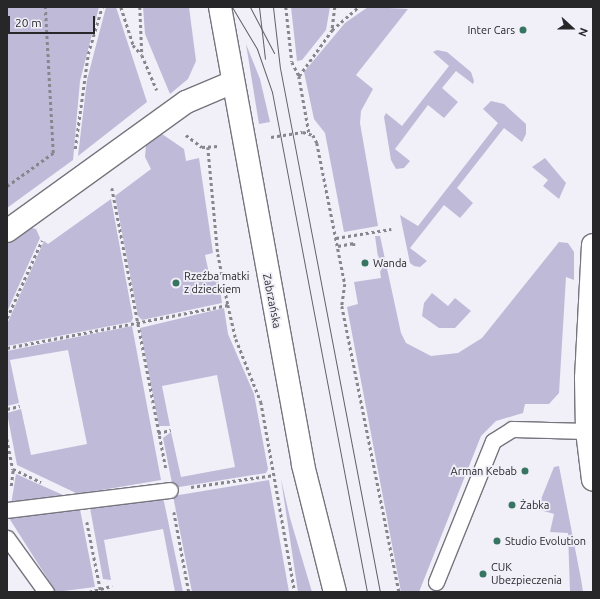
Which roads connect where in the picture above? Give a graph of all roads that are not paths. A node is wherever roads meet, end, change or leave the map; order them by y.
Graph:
1 (220, 7) edge
2 (231, 83) junction
3 (7, 230) edge
4 (593, 245) edge
5 (587, 431) junction
6 (593, 480) edge
7 (170, 490) road end
8 (7, 510) edge
9 (7, 538) edge
10 (436, 582) dead end
11 (46, 592) edge
12 (335, 592) edge

1 - 2 main road, Zabrzańska
2 - 3 main road
2 - 12 main road, Zabrzańska
4 - 5 main road
5 - 6 main road
5 - 10 lane
7 - 8 lane
9 - 11 lane

